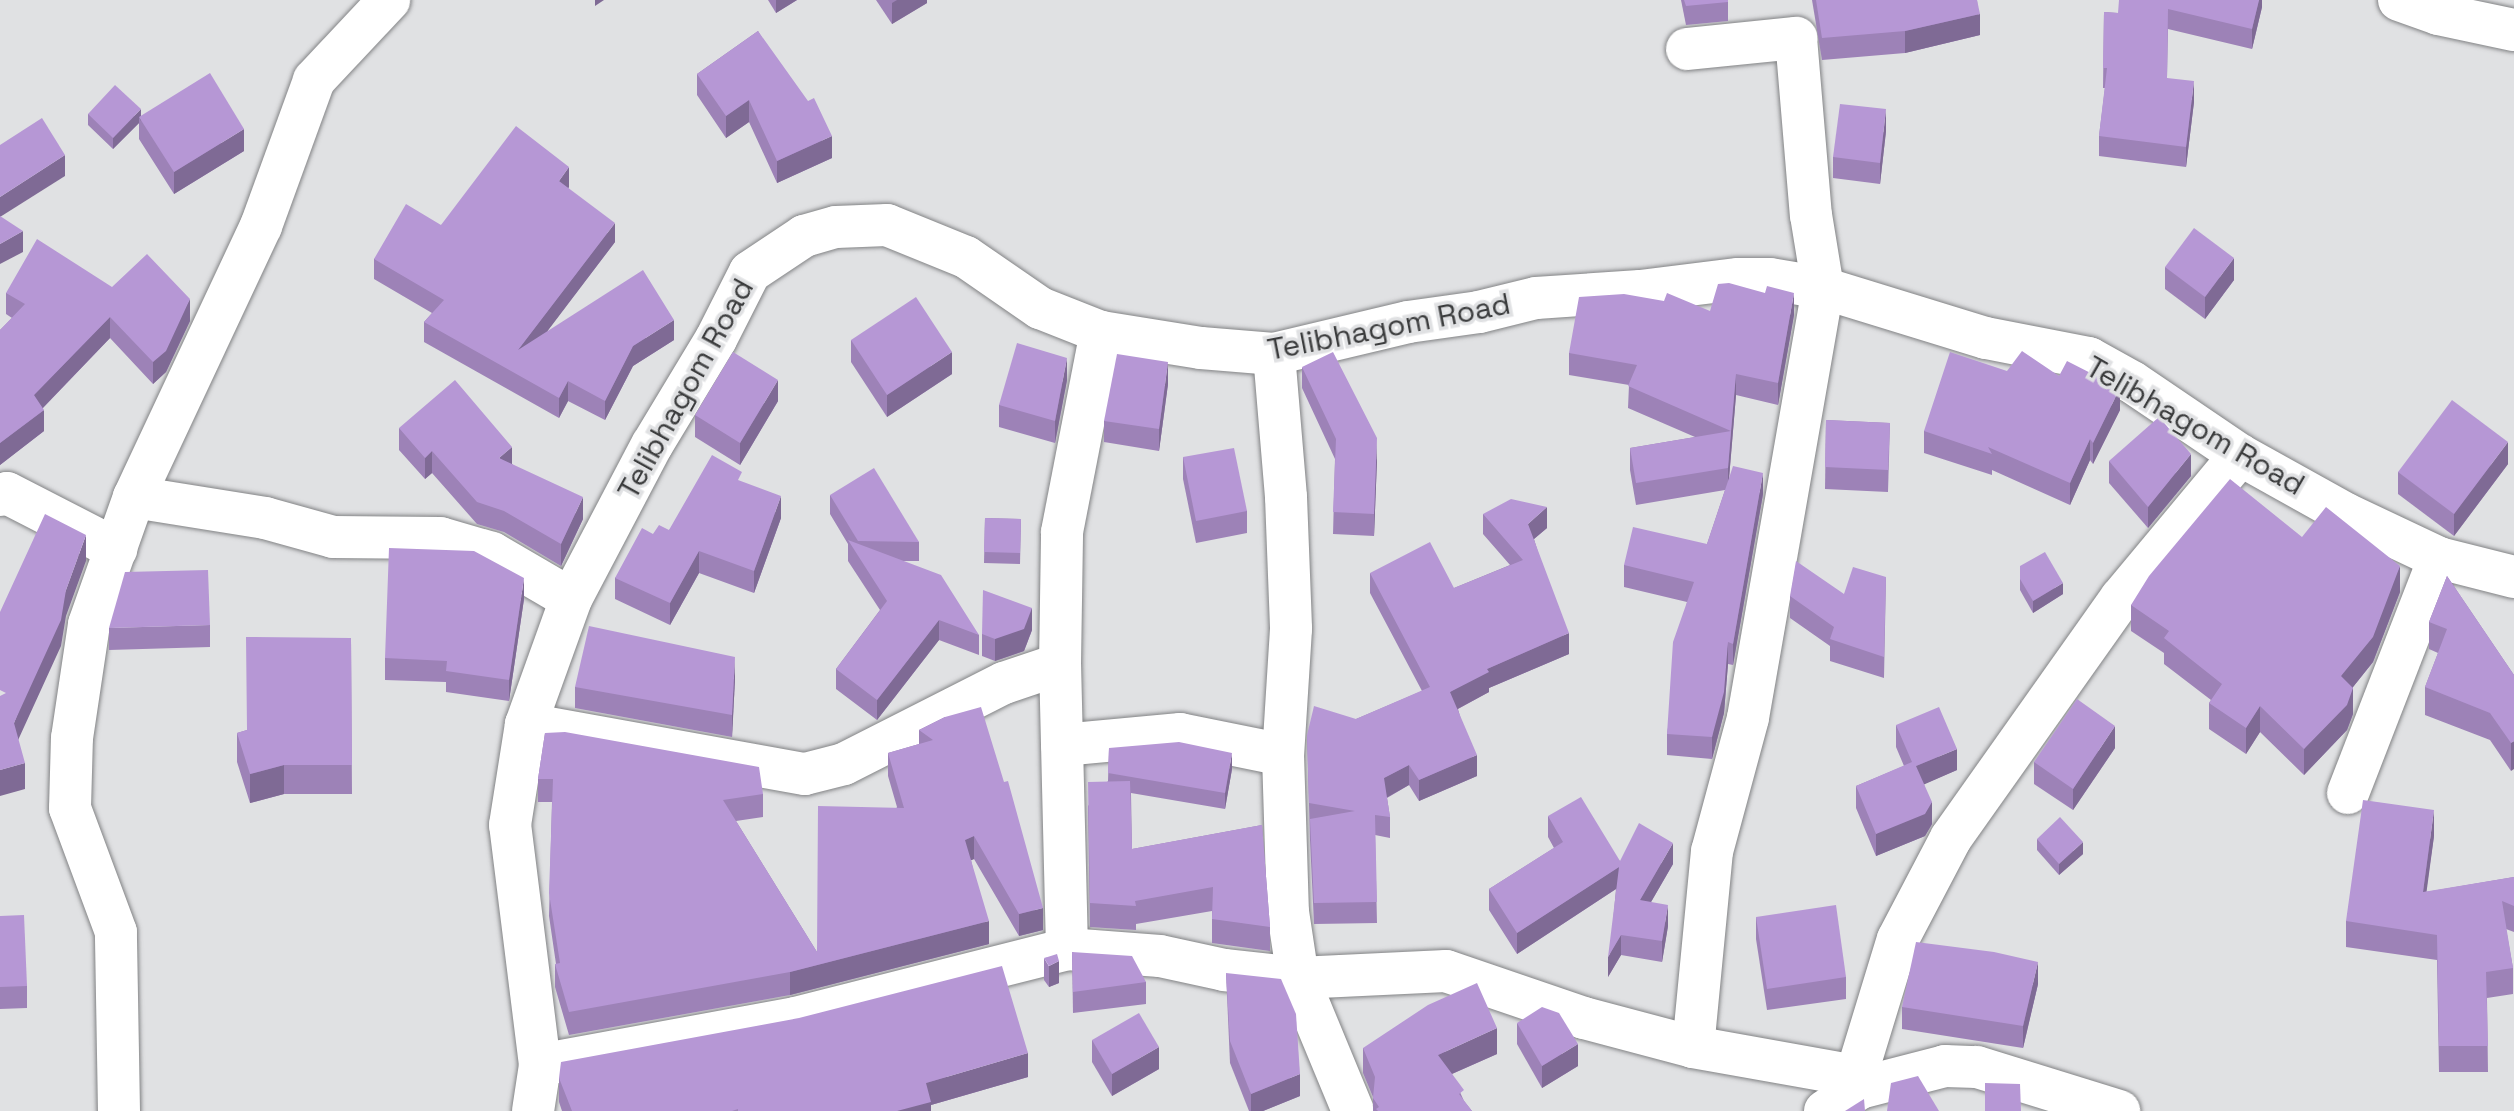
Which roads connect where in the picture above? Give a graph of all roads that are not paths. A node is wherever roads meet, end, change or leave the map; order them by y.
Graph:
1 (389, 0) edge
2 (2399, 0) edge
3 (2514, 30) edge
4 (1687, 49) dead end
5 (1823, 288) junction
6 (1101, 332) junction
7 (1274, 354) junction
8 (2240, 455) junction
9 (0, 495) edge
10 (134, 497) junction
11 (116, 549) junction
12 (2439, 558) junction
13 (2514, 577) edge
14 (571, 599) junction
15 (1060, 664) junction
16 (526, 724) junction
17 (1062, 745) junction
18 (1283, 755) junction
19 (2348, 793) dead end
20 (1067, 949) junction
21 (1298, 978) junction
22 (1693, 1047) junction
23 (540, 1065) junction
24 (1858, 1082) junction
25 (2104, 1109) edge
26 (119, 1111) edge
27 (533, 1111) edge
28 (1353, 1111) edge
29 (1825, 1111) edge

1 - 10 street
2 - 3 street
4 - 5 street
5 - 7 street, Telibhagom Road
5 - 8 street, Telibhagom Road
5 - 22 street
6 - 7 street, Telibhagom Road
6 - 14 street, Telibhagom Road
6 - 15 street
7 - 18 street
8 - 12 street, Telibhagom Road
8 - 24 street
9 - 11 street
10 - 11 street
10 - 14 street
11 - 26 street
12 - 13 street, Telibhagom Road
12 - 19 street
14 - 16 street, Telibhagom Road
15 - 16 street
15 - 17 street
16 - 23 street, Telibhagom Road
17 - 18 street
17 - 20 street
18 - 21 street
20 - 21 street
20 - 23 street
21 - 22 street
21 - 28 street
22 - 24 street
23 - 27 street, Telibhagom Road
24 - 25 street
24 - 29 street

